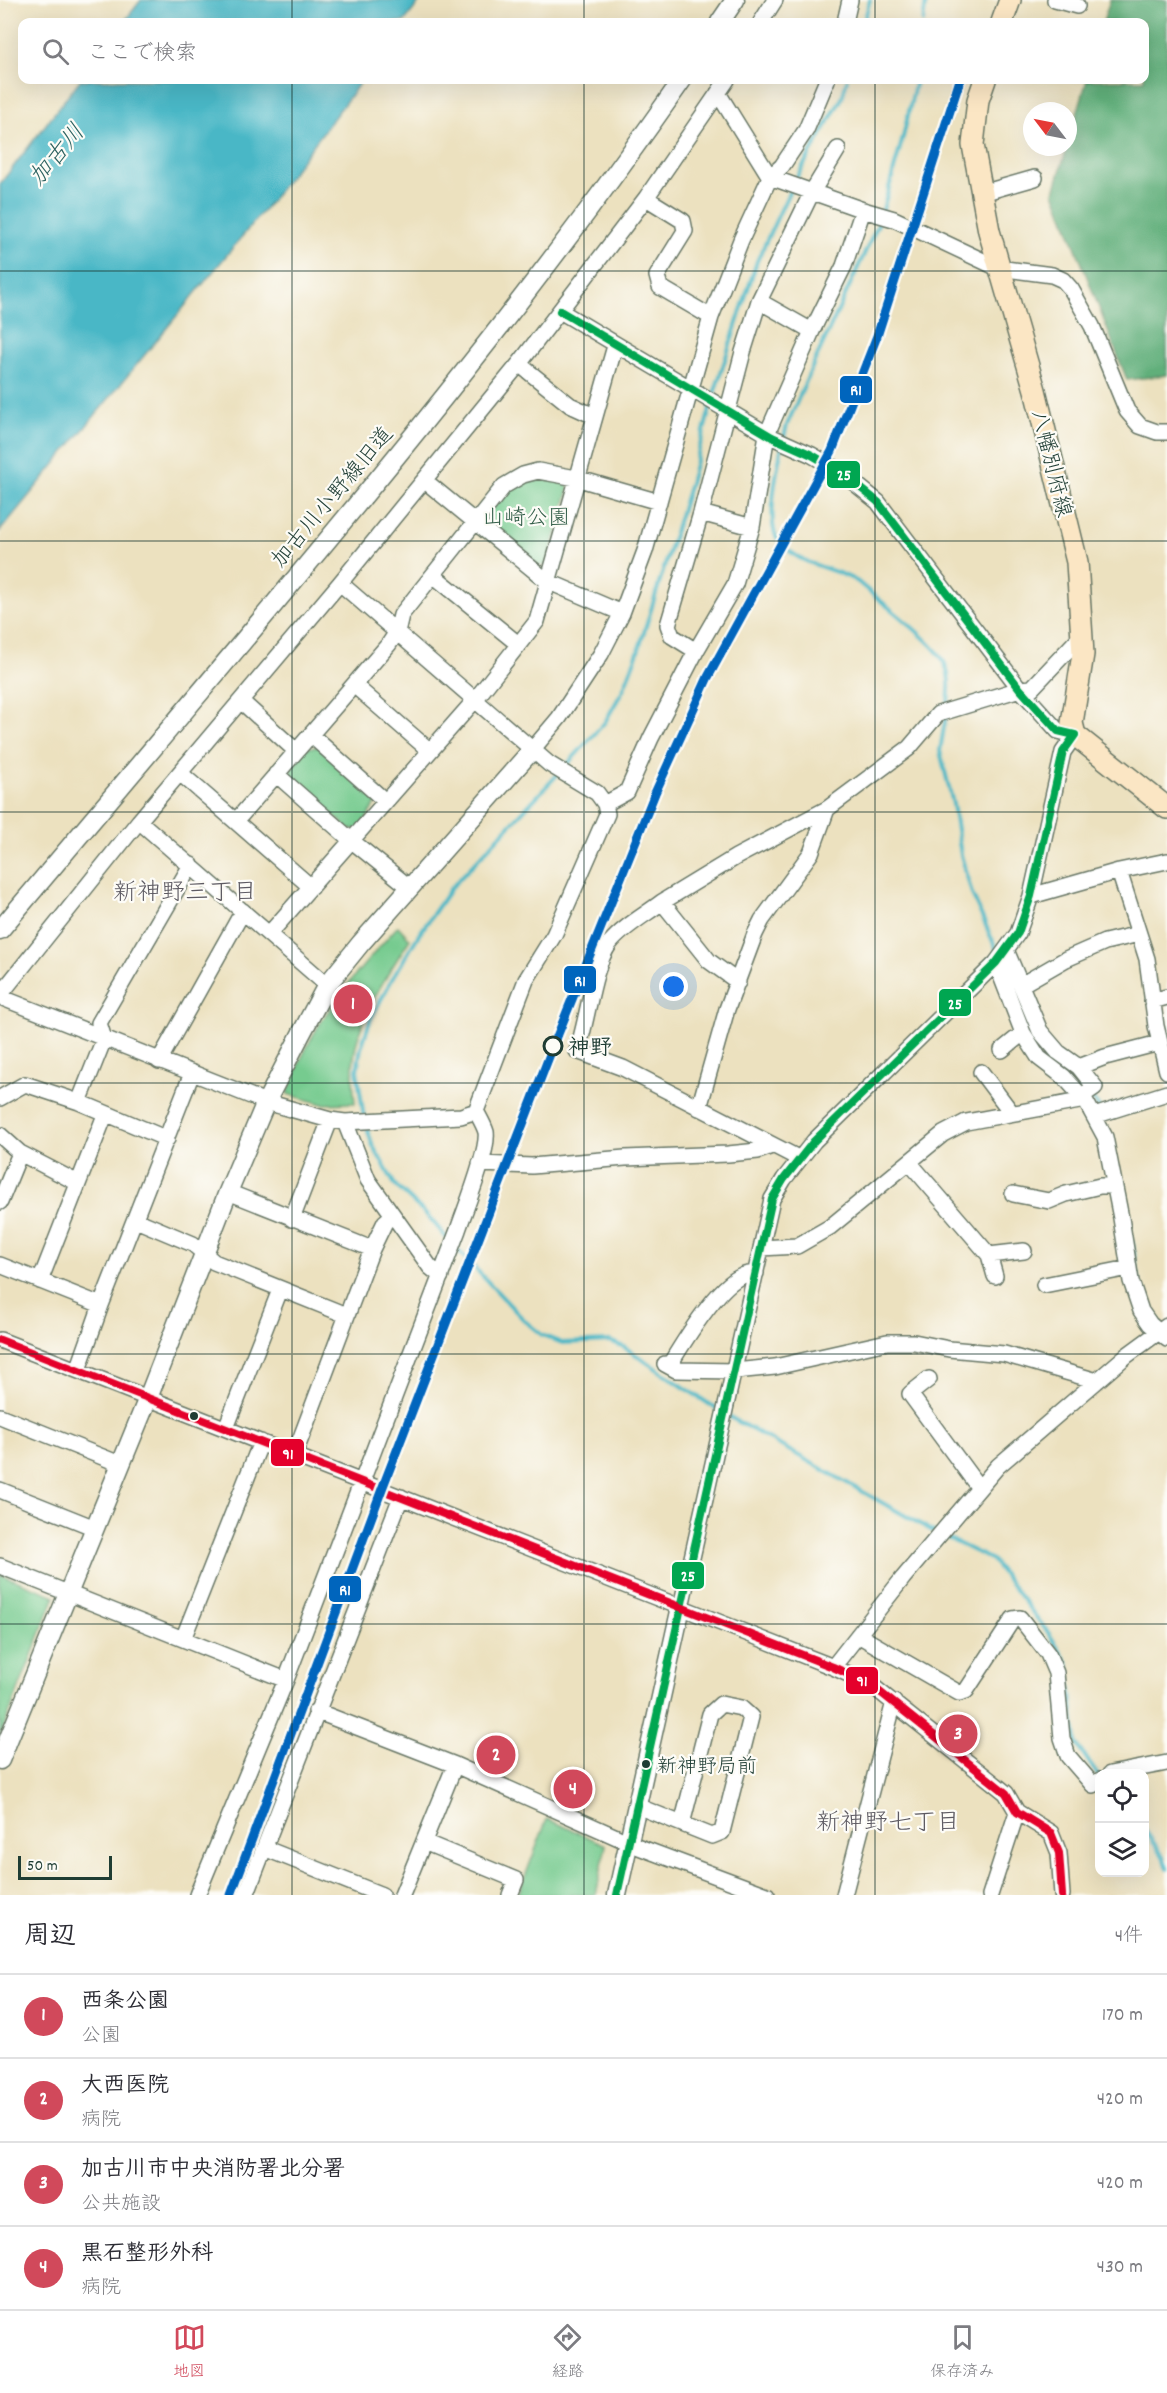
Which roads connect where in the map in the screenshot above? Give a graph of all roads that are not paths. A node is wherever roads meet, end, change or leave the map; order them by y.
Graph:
1 (735, 0) edge
2 (775, 0) edge
3 (850, 0) edge
4 (1010, 0) edge
5 (1055, 0) edge
6 (1077, 6) dead end
7 (723, 18) edge
8 (764, 18) edge
9 (846, 18) edge
10 (1003, 18) edge
11 (679, 84) edge
12 (724, 84) edge
13 (825, 84) edge
14 (984, 84) edge
15 (718, 93) junction
16 (838, 149) dead end
17 (774, 178) junction
18 (1035, 178) dead end
19 (812, 192) junction
20 (982, 193) junction
21 (646, 198) junction
22 (862, 210) junction
23 (998, 268) junction
24 (759, 302) junction
25 (560, 311) junction
26 (711, 317) junction
27 (812, 331) junction
28 (615, 346) junction
29 (519, 364) junction
30 (690, 389) junction
31 (728, 412) junction
32 (594, 416) junction
33 (1167, 432) edge
34 (770, 436) junction
35 (576, 478) junction
36 (424, 480) junction
37 (659, 502) junction
38 (701, 513) junction
39 (475, 522) junction
40 (752, 527) junction
41 (434, 575) junction
42 (547, 581) junction
43 (340, 583) junction
44 (622, 613) junction
45 (397, 632) junction
46 (1082, 635) junction
47 (518, 644) junction
48 (696, 651) junction
49 (354, 685) junction
50 (1020, 689) junction
51 (475, 700) junction
52 (241, 701) junction
53 (1075, 735) junction
54 (312, 736) junction
55 (532, 750) junction
56 (296, 751) junction
57 (430, 751) junction
58 (180, 773) junction
59 (276, 774) junction
60 (385, 801) junction
61 (605, 804) junction
62 (1167, 808) edge
63 (827, 809) junction
64 (139, 821) junction
65 (236, 821) junction
66 (352, 841) junction
67 (1167, 861) edge
68 (191, 865) junction
69 (1119, 871) junction
70 (311, 887) junction
71 (409, 887) junction
72 (1031, 896) junction
73 (662, 902) junction
74 (243, 911) junction
75 (0, 930) edge
76 (270, 933) junction
77 (1139, 934) junction
78 (1006, 950) junction
79 (996, 963) junction
80 (738, 982) junction
81 (327, 985) junction
82 (1021, 985) junction
83 (0, 996) edge
84 (1160, 999) edge
85 (1023, 1033) junction
86 (104, 1040) junction
87 (1159, 1043) junction
88 (1002, 1050) dead end
89 (159, 1061) junction
90 (1079, 1067) junction
91 (1167, 1071) edge
92 (981, 1072) dead end
93 (192, 1073) junction
94 (1167, 1093) edge
95 (0, 1098) edge
96 (1084, 1098) junction
97 (79, 1102) junction
98 (266, 1102) junction
99 (699, 1108) junction
100 (476, 1111) junction
101 (1011, 1112) junction
102 (1101, 1113) junction
103 (105, 1115) junction
104 (338, 1121) junction
105 (0, 1135) edge
106 (167, 1139) junction
107 (772, 1146) junction
108 (20, 1153) junction
109 (800, 1159) junction
110 (909, 1162) junction
111 (480, 1164) junction
112 (78, 1183) junction
113 (1113, 1186) junction
114 (228, 1192) junction
115 (1013, 1194) dead end
116 (0, 1202) edge
117 (392, 1216) junction
118 (292, 1219) junction
119 (136, 1220) junction
120 (761, 1248) junction
121 (372, 1249) junction
122 (1024, 1251) dead end
123 (203, 1253) junction
124 (989, 1255) junction
125 (0, 1266) edge
126 (1129, 1268) junction
127 (756, 1273) junction
128 (441, 1276) junction
129 (995, 1276) dead end
130 (40, 1281) junction
131 (1044, 1285) dead end
132 (280, 1290) junction
133 (101, 1305) junction
134 (346, 1315) junction
135 (1164, 1332) edge
136 (0, 1341) edge
137 (78, 1370) junction
138 (735, 1371) junction
139 (929, 1379) dead end
140 (1097, 1381) junction
141 (148, 1398) junction
142 (0, 1416) edge
143 (226, 1428) junction
144 (261, 1442) junction
145 (294, 1456) junction
146 (120, 1464) junction
147 (360, 1482) junction
148 (979, 1488) junction
149 (0, 1490) edge
150 (401, 1497) junction
151 (95, 1528) junction
152 (0, 1566) edge
153 (68, 1593) junction
154 (681, 1607) junction
155 (858, 1635) junction
156 (183, 1639) junction
157 (833, 1667) junction
158 (286, 1680) junction
159 (894, 1702) junction
160 (316, 1711) junction
161 (0, 1760) edge
162 (1167, 1763) edge
163 (455, 1765) junction
164 (1133, 1769) edge
165 (1095, 1784) edge
166 (637, 1806) junction
167 (1017, 1812) junction
168 (682, 1824) junction
169 (424, 1842) junction
170 (628, 1843) junction
171 (264, 1848) junction
172 (197, 1895) edge
173 (246, 1895) edge
174 (382, 1895) edge
175 (402, 1895) edge
176 (510, 1895) edge
177 (617, 1895) edge
178 (766, 1895) edge
179 (844, 1895) edge
180 (990, 1895) edge
181 (1062, 1895) edge

1 - 7 street
2 - 8 street
3 - 9 street
4 - 10 main road
5 - 6 street
11 - 75 street, 加古川小野線旧道
12 - 15 street
13 - 17 street
14 - 20 main road, 八幡別府線
15 - 17 street
15 - 21 street
16 - 19 street
17 - 19 street
17 - 26 street
18 - 20 street
19 - 22 street
19 - 24 street
20 - 23 main road, 八幡別府線
21 - 25 street
21 - 26 street
22 - 23 street
22 - 27 street
23 - 33 street
23 - 46 main road, 八幡別府線
24 - 27 street
24 - 31 street
25 - 28 street
25 - 29 street
26 - 30 street
27 - 34 street
28 - 30 street
28 - 32 street
29 - 32 street
29 - 36 street
30 - 31 street
30 - 37 street
31 - 34 street
31 - 38 street
32 - 35 street
34 - 40 street
34 - 50 street
35 - 37 street
35 - 39 street
35 - 42 street
36 - 39 street
36 - 43 street
37 - 44 street
38 - 40 street
38 - 48 street
39 - 41 street
39 - 42 street
40 - 48 street
41 - 45 street
41 - 47 street
42 - 44 street
42 - 47 street
43 - 45 street
43 - 52 street
44 - 55 street
45 - 49 street
45 - 51 street
46 - 50 street
46 - 53 main road, 八幡別府線
47 - 51 street
48 - 61 street
49 - 54 street
49 - 57 street
50 - 53 street
50 - 63 street
51 - 55 street
51 - 57 street
52 - 56 street
52 - 58 street
53 - 62 main road
53 - 72 street
54 - 56 street
54 - 60 street
55 - 61 street
55 - 71 street
56 - 59 street
57 - 60 street
58 - 64 street
58 - 65 street
59 - 65 street
59 - 66 street
60 - 66 street
61 - 100 street
63 - 73 street
63 - 80 street
64 - 68 street
64 - 83 street
65 - 70 street
66 - 70 street
66 - 71 street
67 - 69 street
68 - 74 street
68 - 86 street
69 - 72 street
69 - 77 street
70 - 76 street
71 - 81 street
72 - 78 street
73 - 80 street
73 - 99 street
74 - 76 street
74 - 89 street
76 - 81 street
77 - 82 street
77 - 84 street
78 - 79 street
78 - 82 street
79 - 85 street
79 - 109 street
80 - 99 street
81 - 98 street
82 - 90 street
83 - 86 street
84 - 87 street
85 - 88 street
85 - 96 street
86 - 89 street
86 - 97 street
87 - 90 street
87 - 91 street
89 - 93 street
90 - 96 street
92 - 101 street
93 - 98 street
93 - 106 street
94 - 102 street
95 - 97 street
96 - 101 street
96 - 102 street
97 - 103 street
98 - 104 street
98 - 114 street
99 - 107 street
100 - 104 street
100 - 111 street
101 - 110 street
102 - 113 street
103 - 106 street
103 - 112 street
104 - 117 street
104 - 118 street
105 - 108 street
106 - 119 street
107 - 109 street
107 - 111 street
108 - 112 street
108 - 116 street
109 - 120 street
110 - 120 street
110 - 124 street
111 - 128 street
112 - 130 street
113 - 115 street
113 - 126 street
114 - 118 street
114 - 123 street
117 - 121 street
117 - 128 street
118 - 121 street
119 - 123 street
119 - 133 street
120 - 127 street
121 - 134 street
122 - 124 street
123 - 132 street
123 - 141 street
124 - 129 street
125 - 130 street
126 - 131 street
126 - 135 street
127 - 138 street
127 - 138 street
128 - 147 street
130 - 133 street
132 - 134 street
132 - 143 street
133 - 137 street
134 - 145 street
135 - 140 street
136 - 137 street
137 - 141 street
138 - 140 street
138 - 154 street
139 - 148 street
140 - 148 street
141 - 143 street
141 - 146 street
142 - 146 street
143 - 144 street
144 - 145 street
144 - 156 street
145 - 147 street
146 - 151 street
147 - 150 street
147 - 158 street
148 - 155 street
149 - 151 street
150 - 154 street
150 - 160 street
151 - 153 street
152 - 153 street
153 - 156 street
153 - 161 street
154 - 157 street
154 - 166 street
155 - 157 street
155 - 165 street
156 - 158 street
157 - 159 street
158 - 172 street
159 - 167 street
159 - 179 street
160 - 163 street
160 - 171 street
162 - 164 street
163 - 169 street
163 - 170 street
166 - 168 street
166 - 170 street
167 - 180 street
167 - 181 street
168 - 168 street
169 - 175 street
169 - 176 street
170 - 177 street
170 - 178 street
171 - 173 street
171 - 174 street

